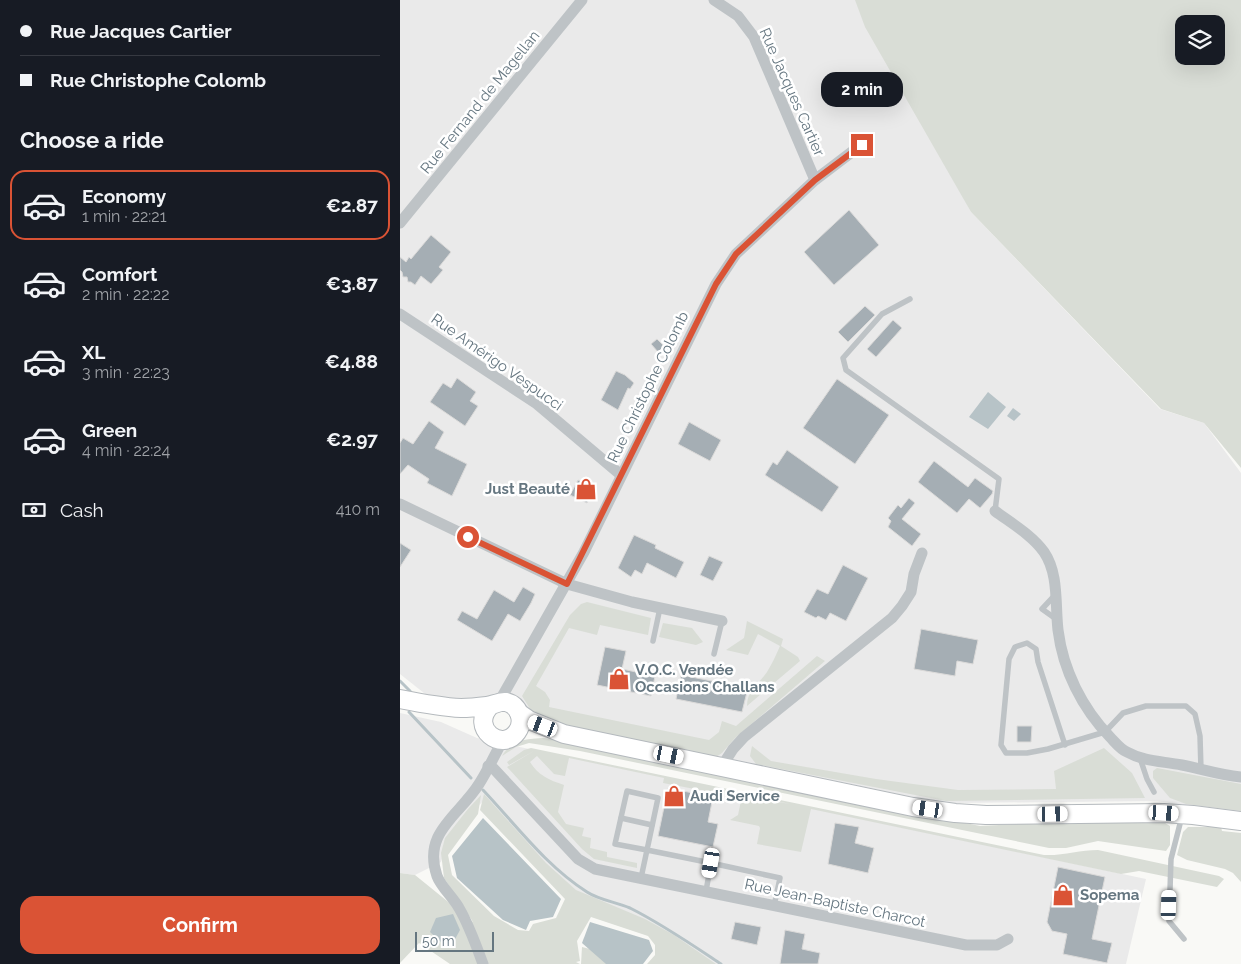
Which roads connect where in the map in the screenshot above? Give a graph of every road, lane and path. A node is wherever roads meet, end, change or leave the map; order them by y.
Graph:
1 (582, 0) edge
2 (714, 0) edge
3 (862, 145) dead end
4 (815, 180) junction
5 (400, 223) edge
6 (910, 299) dead end
7 (400, 314) edge
8 (621, 475) junction
9 (400, 504) edge
10 (995, 511) joint
11 (922, 553) dead end
12 (567, 584) junction
13 (660, 608) junction
14 (722, 621) joint
15 (653, 641) dead end
16 (714, 654) dead end
17 (400, 699) edge
18 (419, 702) junction
19 (505, 706) junction
20 (1105, 732) junction
21 (564, 734) junction
22 (498, 735) junction
23 (1065, 745) junction
24 (1140, 758) junction
25 (489, 764) junction
26 (722, 766) junction
27 (1201, 770) junction
28 (1241, 777) edge
29 (1154, 792) dead end
30 (1182, 814) junction
31 (621, 818) junction
32 (1241, 821) edge
33 (652, 826) junction
34 (647, 850) junction
35 (711, 863) junction
36 (641, 878) junction
37 (706, 891) junction
38 (774, 906) junction
39 (1008, 939) dead end
40 (1184, 940) dead end
41 (483, 964) edge

1 - 5 street, Rue Fernand de Magellan
2 - 4 street, Rue Jacques Cartier
3 - 4 street, Rue Christophe Colomb
4 - 8 street, Rue Christophe Colomb
6 - 10 lane
7 - 8 street, Rue Amérigo Vespucci
8 - 12 street, Rue Christophe Colomb
9 - 12 street
10 - 20 street
11 - 26 street
12 - 13 street
12 - 19 street, Rue Christophe Colomb
13 - 14 street
13 - 15 lane
14 - 16 lane
17 - 18 main road
18 - 19 main road
18 - 22 main road
19 - 21 main road
19 - 22 main road
19 - 22 main road
20 - 23 lane
20 - 24 street
20 - 27 lane
21 - 22 main road
21 - 26 main road
22 - 25 street
23 - 23 lane
24 - 27 street
24 - 29 lane
25 - 36 street, Rue Jean-Baptiste Charcot
25 - 41 street
26 - 30 main road
27 - 28 street
30 - 32 main road
30 - 40 lane
31 - 33 lane
31 - 33 lane
31 - 34 lane
33 - 34 lane
34 - 35 lane
34 - 36 lane
35 - 37 lane
35 - 38 lane
36 - 37 street, Rue Jean-Baptiste Charcot
37 - 38 street, Rue Jean-Baptiste Charcot
38 - 39 street, Rue Jean-Baptiste Charcot

